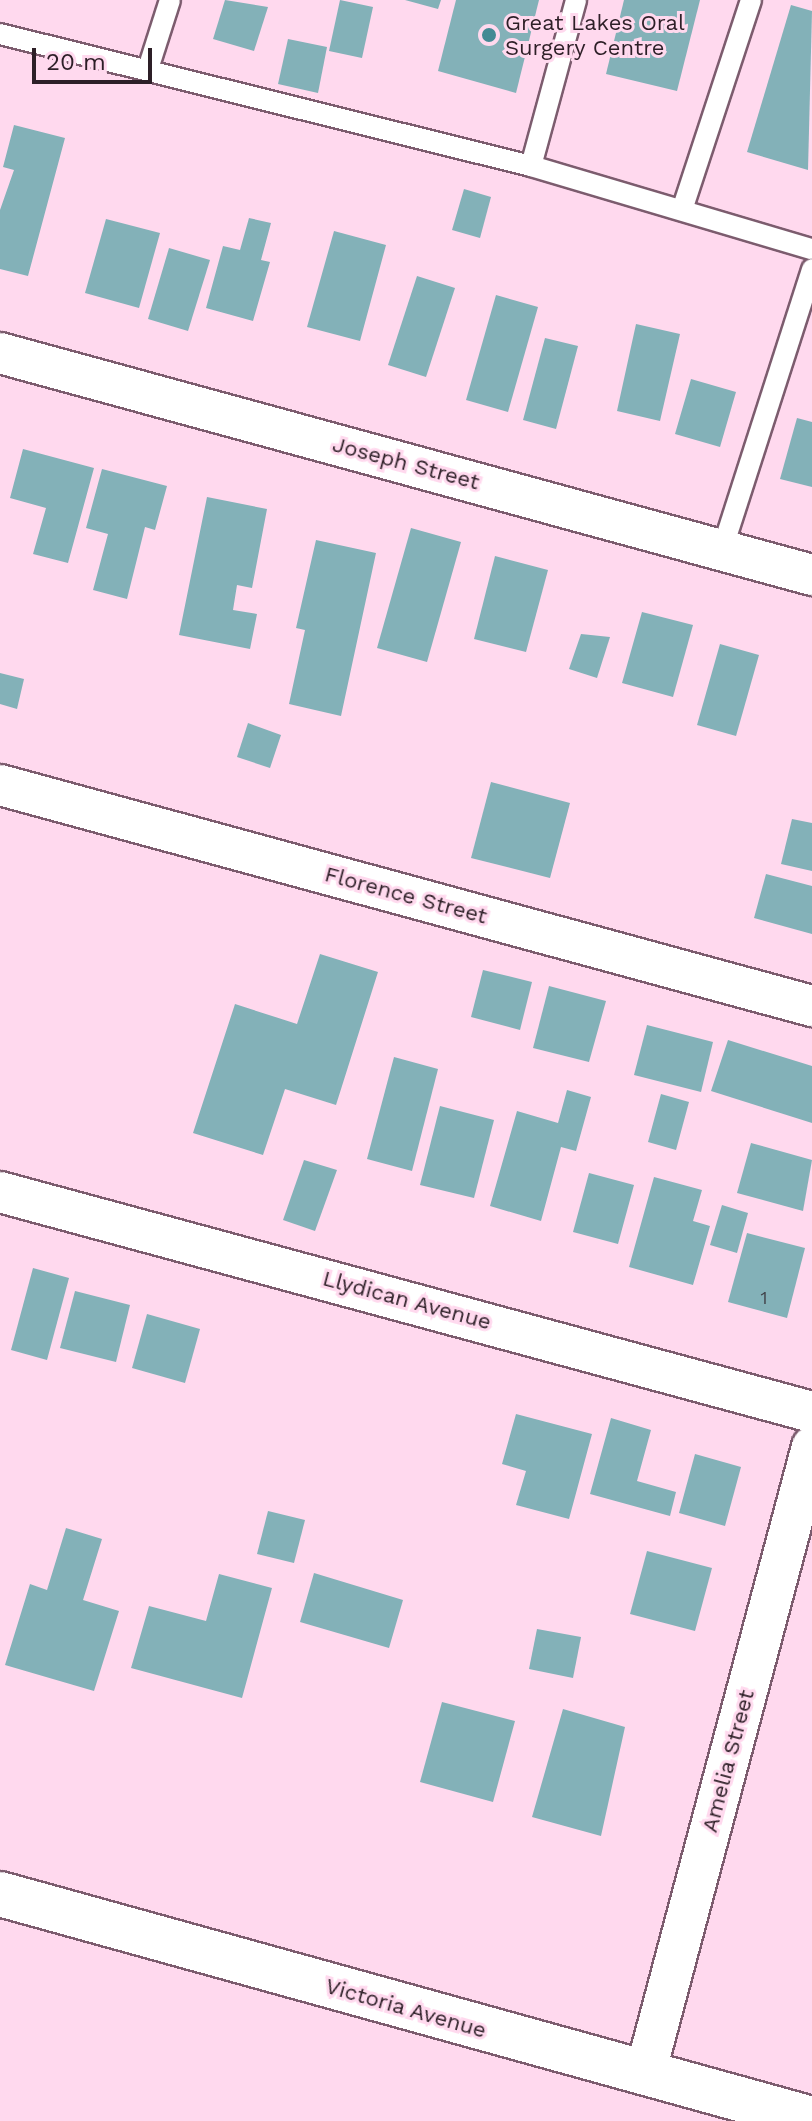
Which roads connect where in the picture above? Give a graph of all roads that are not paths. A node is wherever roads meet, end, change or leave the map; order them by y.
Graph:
1 (170, 0) edge
2 (576, 0) edge
3 (751, 0) edge
4 (0, 34) edge
5 (148, 69) junction
6 (531, 166) junction
7 (682, 210) junction
8 (812, 249) edge
9 (812, 269) edge
10 (0, 353) edge
11 (722, 550) junction
12 (812, 575) edge
13 (0, 785) edge
14 (812, 1006) edge
15 (0, 1192) edge
16 (812, 1412) edge
17 (812, 1447) edge
18 (0, 1894) edge
19 (645, 2074) junction
20 (812, 2119) edge

1 - 5 lane
2 - 6 lane
3 - 7 lane
4 - 5 lane
5 - 6 lane
6 - 7 lane
7 - 8 lane
9 - 11 lane
10 - 11 street, Joseph Street
11 - 12 street, Joseph Street
13 - 14 street, Florence Street
15 - 16 street, Llydican Avenue
17 - 19 street, Amelia Street
18 - 19 street, Victoria Avenue
19 - 20 street, Victoria Avenue

